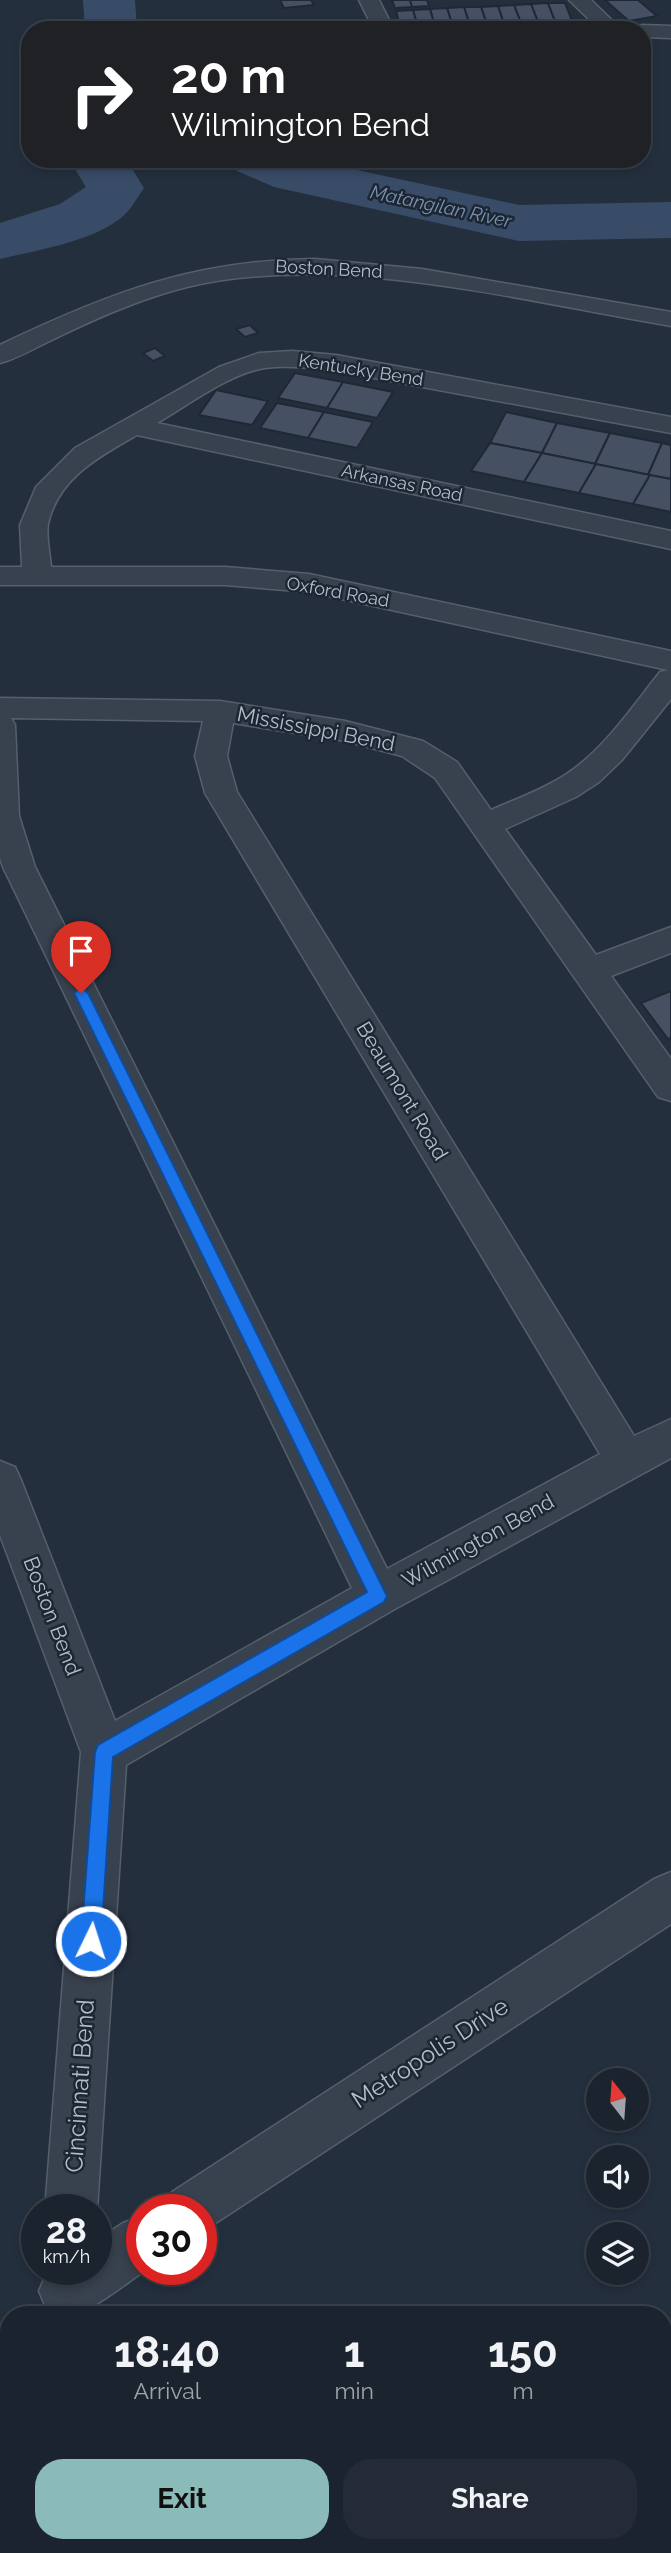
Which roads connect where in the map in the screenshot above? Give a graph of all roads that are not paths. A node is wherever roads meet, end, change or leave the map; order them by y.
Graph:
1 (369, 0) edge
2 (579, 0) edge
3 (380, 21) edge
4 (602, 21) edge
5 (651, 32) edge
6 (671, 32) edge
7 (671, 319) edge
8 (0, 355) edge
9 (671, 425) edge
10 (133, 426) junction
11 (671, 540) edge
12 (37, 575) junction
13 (0, 576) edge
14 (671, 661) edge
15 (671, 680) edge
16 (0, 708) edge
17 (220, 712) junction
18 (0, 725) edge
19 (485, 825) junction
20 (671, 939) edge
21 (590, 971) junction
22 (671, 1087) edge
23 (671, 1437) edge
24 (627, 1461) junction
25 (0, 1480) edge
26 (378, 1596) junction
27 (104, 1752) junction
28 (671, 1896) edge
29 (72, 2194) edge
30 (215, 2194) edge
31 (126, 2253) edge
32 (66, 2292) edge

1 - 3 street
2 - 4 street
5 - 6 street
7 - 8 street, Boston Bend
9 - 10 street, Kentucky Bend
10 - 11 street, Arkansas Road
10 - 12 street, Kentucky Bend
12 - 13 street, Oxford Road
12 - 14 street, Oxford Road
15 - 19 street
16 - 17 street, Mississippi Bend
17 - 19 street, Mississippi Bend
17 - 24 street, Beaumont Road
18 - 26 street
19 - 21 street, Mississippi Bend
20 - 21 street
21 - 22 street, Mississippi Bend
23 - 24 street, Wilmington Bend
24 - 26 street, Wilmington Bend
25 - 27 street, Boston Bend
26 - 27 street, Wilmington Bend
27 - 29 street, Cincinnati Bend
28 - 30 street, Metropolis Drive
31 - 32 street

